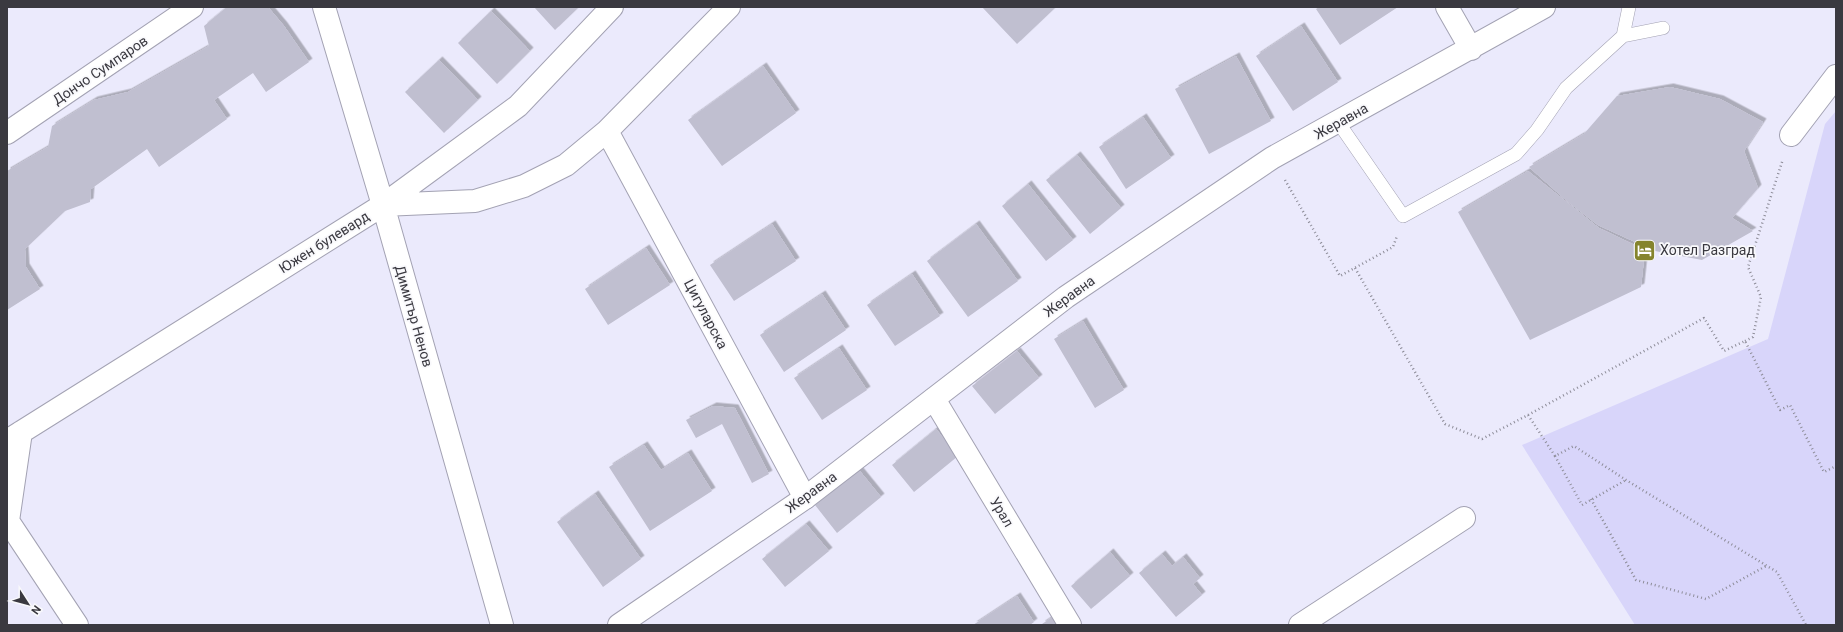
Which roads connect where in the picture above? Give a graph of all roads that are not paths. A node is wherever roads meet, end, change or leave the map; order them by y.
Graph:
1 (192, 7) edge
2 (324, 7) edge
3 (612, 7) edge
4 (728, 7) edge
5 (1447, 7) edge
6 (1544, 7) edge
7 (1629, 7) edge
8 (1663, 28) dead end
9 (1623, 36) junction
10 (1471, 49) junction
11 (1836, 76) edge
12 (1338, 122) junction
13 (607, 131) junction
14 (7, 133) edge
15 (1791, 135) road end
16 (383, 205) junction
17 (934, 399) junction
18 (14, 436) edge
19 (804, 498) junction
20 (1464, 518) dead end
21 (77, 625) edge
22 (502, 625) edge
23 (619, 625) edge
24 (1070, 625) edge
25 (1300, 625) edge

1 - 14 street, Дончо Сумпаров
2 - 16 street, Димитър Ненов
3 - 16 street, Южен булевард
4 - 13 street
5 - 10 street
6 - 10 street, Жеравна
7 - 9 lane
8 - 9 lane
9 - 12 lane
10 - 12 street, Жеравна
11 - 15 street
12 - 17 street, Жеравна
13 - 16 street
13 - 19 street, Цигуларска
16 - 18 street, Южен булевард
16 - 22 street, Димитър Ненов
17 - 19 street, Жеравна
17 - 24 street, Урал
18 - 21 street
19 - 23 street, Жеравна
20 - 25 street

